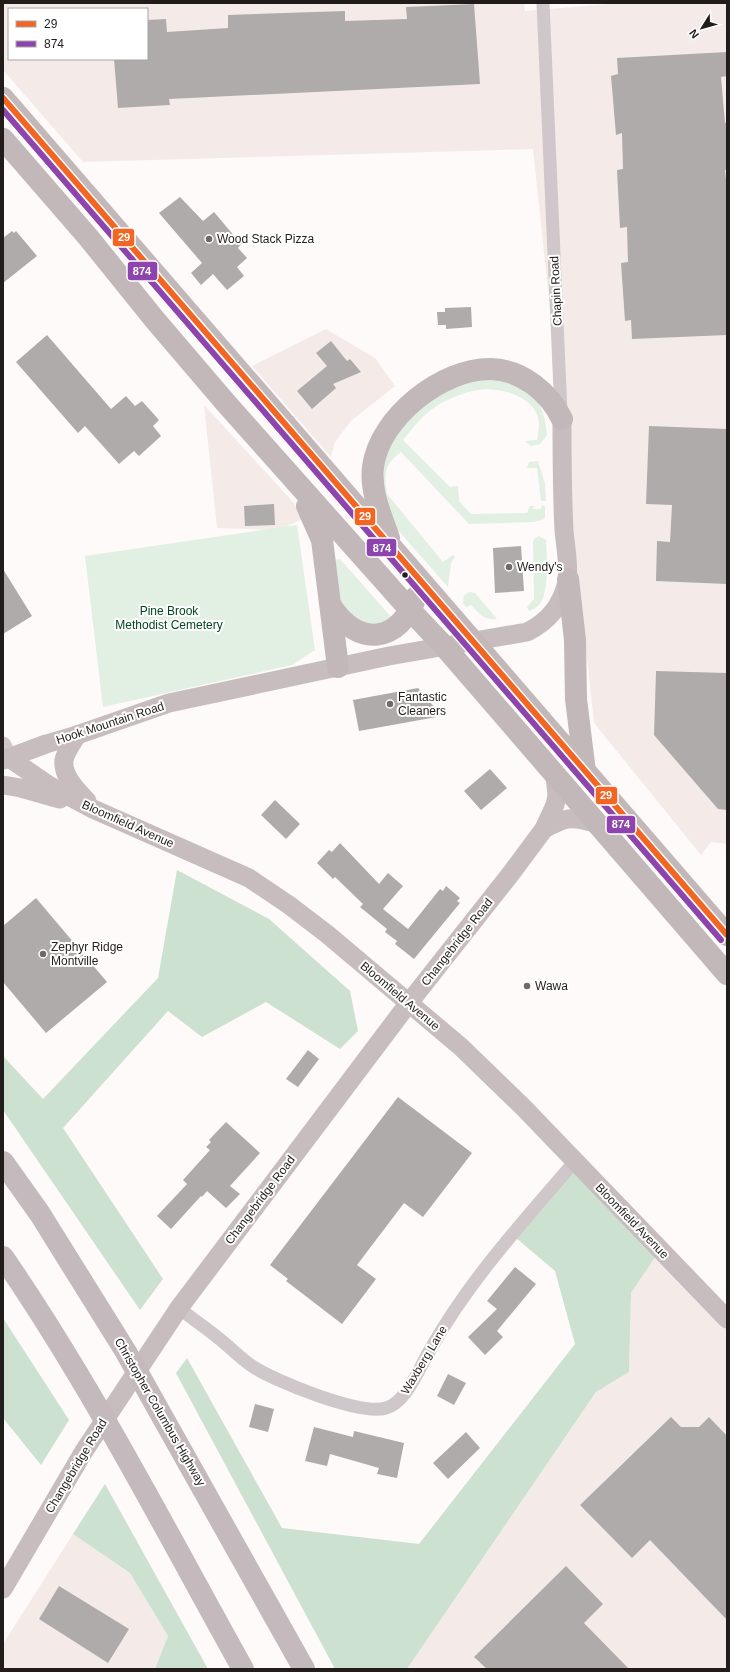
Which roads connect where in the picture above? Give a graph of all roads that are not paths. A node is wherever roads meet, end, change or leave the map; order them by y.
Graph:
1 (544, 3) edge
2 (3, 98) edge
3 (3, 139) edge
4 (562, 419) junction
5 (290, 477) junction
6 (392, 548) junction
7 (568, 579) junction
8 (422, 583) junction
9 (331, 606) junction
10 (411, 611) junction
11 (473, 642) junction
12 (444, 646) junction
13 (338, 667) junction
14 (77, 735) junction
15 (5, 754) edge
16 (585, 772) junction
17 (555, 776) junction
18 (3, 785) edge
19 (93, 809) junction
20 (595, 822) junction
21 (544, 829) junction
22 (727, 935) edge
23 (727, 974) edge
24 (408, 1004) junction
25 (575, 1161) junction
26 (3, 1162) edge
27 (3, 1257) edge
28 (179, 1308) junction
29 (727, 1319) edge
30 (3, 1589) edge
31 (243, 1669) edge
32 (304, 1669) edge

1 - 4 street, Chapin Road
2 - 6 highway
3 - 5 highway
4 - 6 highway
4 - 7 main road, Chapin Road
5 - 9 highway
5 - 10 highway
6 - 8 highway
7 - 11 main road, Hook Mountain Road
7 - 16 highway
8 - 10 highway
8 - 11 highway
9 - 10 highway
9 - 13 highway
10 - 12 highway
11 - 12 main road, Hook Mountain Road
11 - 16 highway
12 - 13 main road, Hook Mountain Road
12 - 17 highway
13 - 14 main road, Hook Mountain Road
14 - 15 main road, Hook Mountain Road
14 - 19 main road
15 - 19 main road, Bloomfield Avenue
16 - 22 highway
17 - 20 highway
17 - 21 main road, Changebridge Road
18 - 19 main road
19 - 24 main road, Bloomfield Avenue
20 - 21 main road, Changebridge Road
20 - 23 highway
21 - 24 main road, Changebridge Road
24 - 25 main road, Bloomfield Avenue
24 - 28 main road, Changebridge Road
25 - 28 street, Waxberg Lane
25 - 29 main road, Bloomfield Avenue
26 - 32 highway, Christopher Columbus Highway
27 - 31 highway
28 - 30 main road, Changebridge Road

